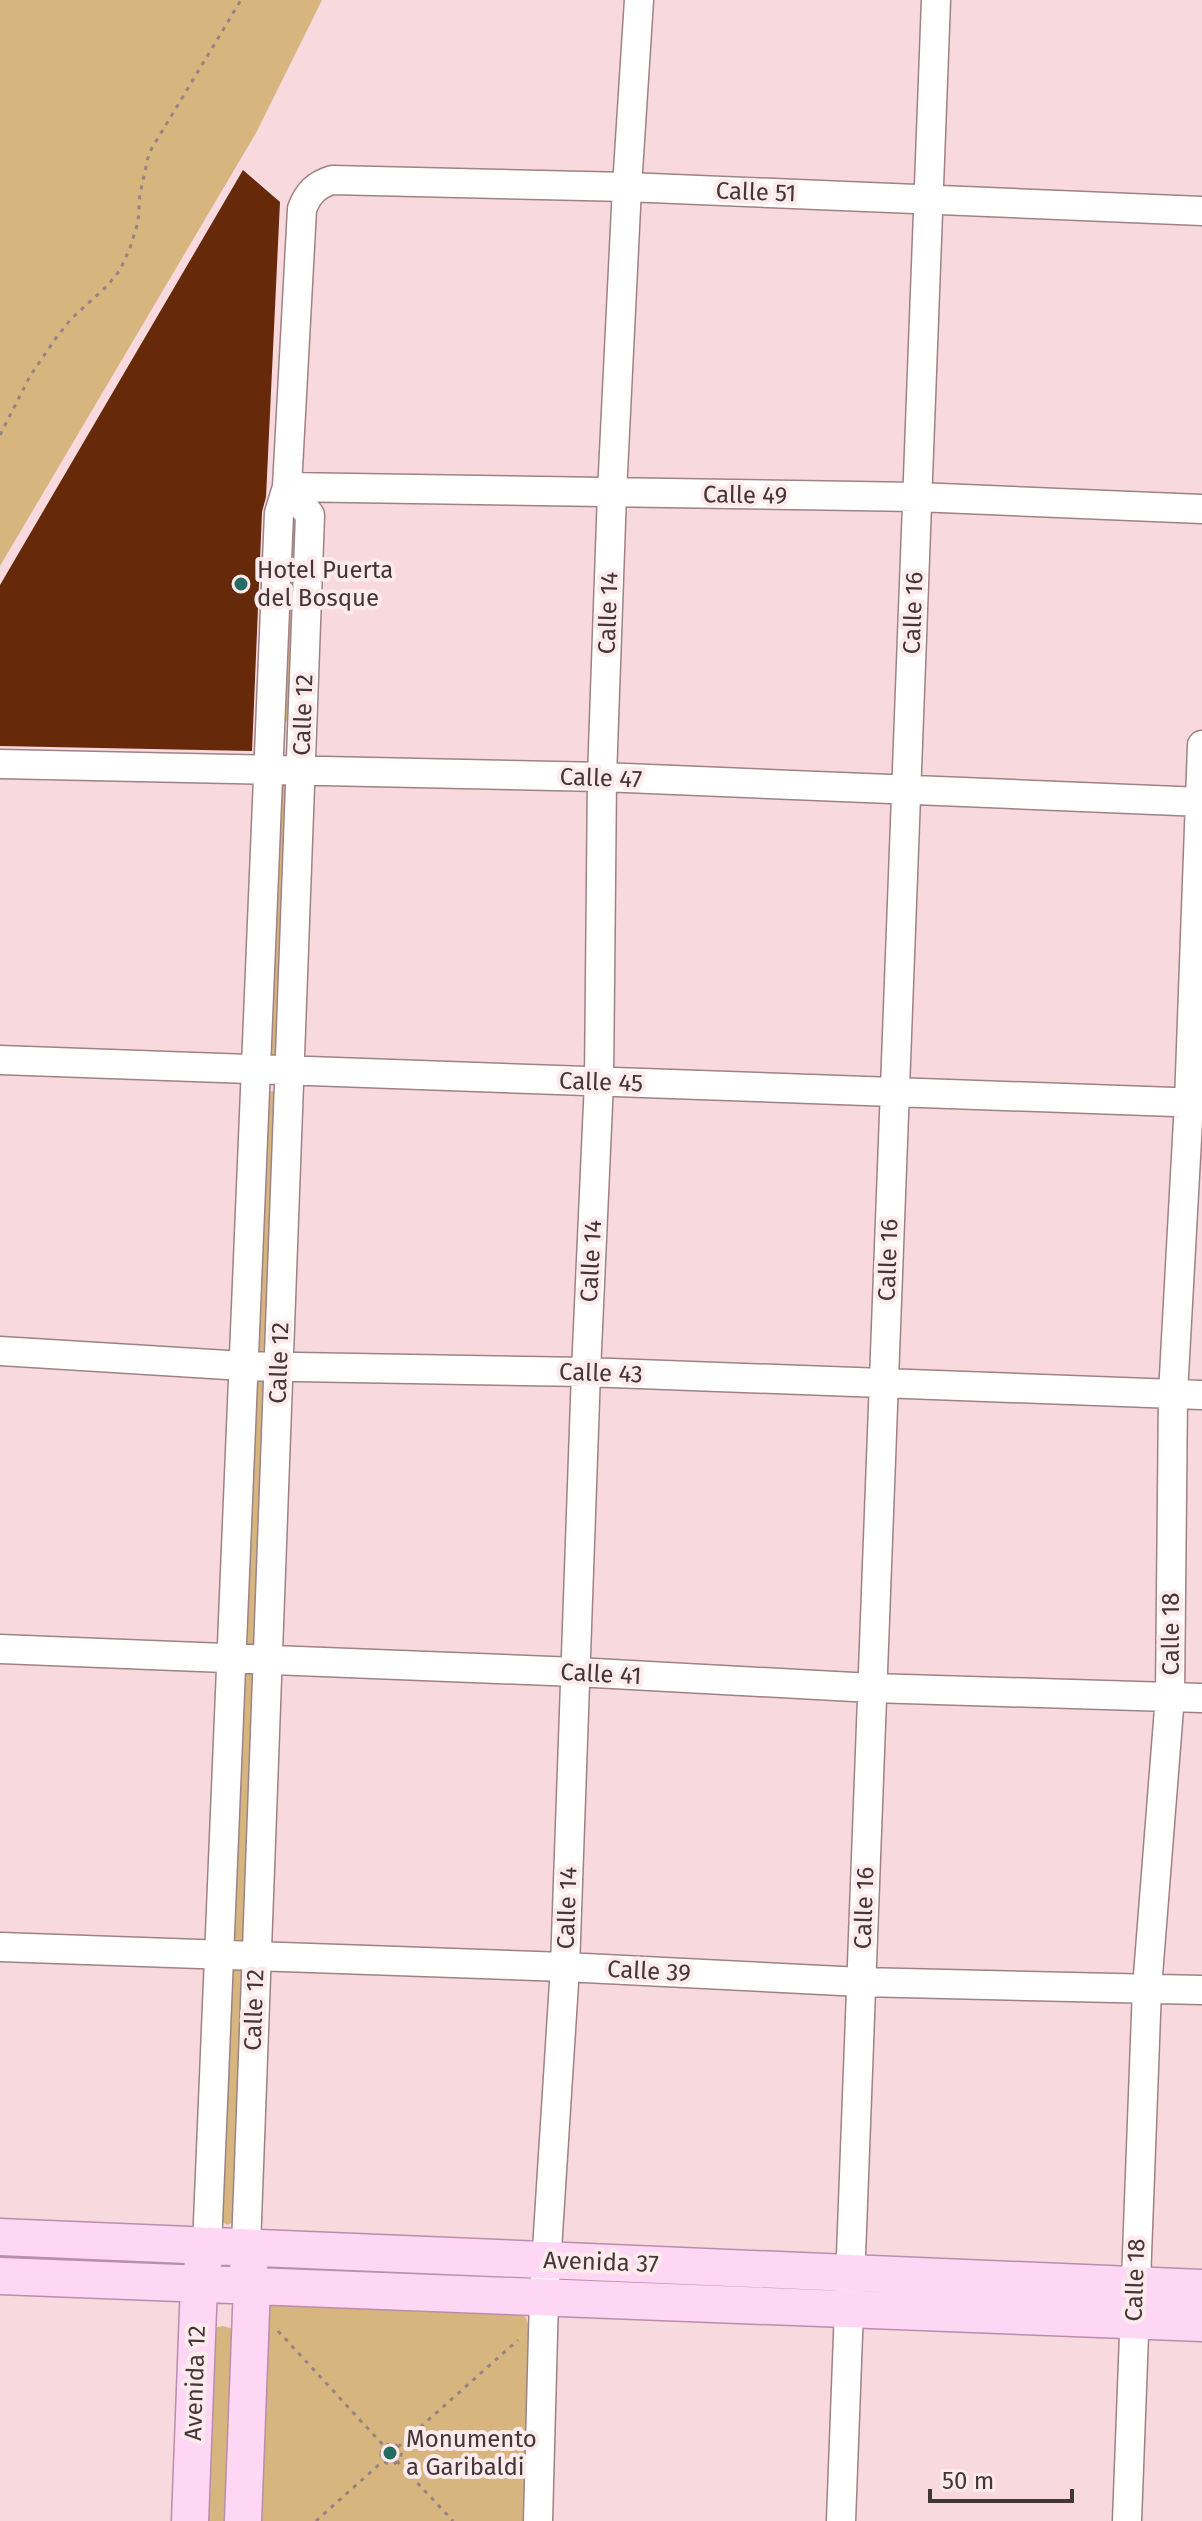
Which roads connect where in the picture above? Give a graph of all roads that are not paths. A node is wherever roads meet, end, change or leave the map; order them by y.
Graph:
1 (639, 0) edge
2 (936, 0) edge
3 (627, 187) junction
4 (312, 191) joint
5 (929, 199) junction
6 (1202, 211) edge
7 (287, 487) junction
8 (612, 493) junction
9 (917, 497) junction
10 (1202, 509) edge
11 (1202, 745) edge
12 (0, 764) edge
13 (269, 769) junction
14 (301, 770) junction
15 (602, 777) junction
16 (906, 791) junction
17 (1201, 802) edge
18 (0, 1060) edge
19 (256, 1069) junction
20 (289, 1071) junction
21 (599, 1082) junction
22 (895, 1093) junction
23 (1196, 1103) edge
24 (0, 1351) edge
25 (244, 1366) junction
26 (278, 1366) junction
27 (586, 1372) junction
28 (884, 1382) junction
29 (1173, 1394) junction
30 (1202, 1395) edge
31 (0, 1649) edge
32 (231, 1659) junction
33 (267, 1660) junction
34 (576, 1672) junction
35 (872, 1688) junction
36 (1170, 1696) junction
37 (1202, 1698) edge
38 (0, 1947) edge
39 (219, 1955) junction
40 (256, 1956) junction
41 (565, 1967) junction
42 (861, 1982) junction
43 (1147, 1988) junction
44 (1202, 1990) edge
45 (0, 2237) edge
46 (207, 2246) junction
47 (246, 2247) junction
48 (546, 2260) junction
49 (850, 2273) junction
50 (0, 2276) edge
51 (199, 2283) junction
52 (252, 2285) junction
53 (1134, 2285) junction
54 (1202, 2288) edge
55 (544, 2297) junction
56 (849, 2309) junction
57 (1133, 2321) junction
58 (1202, 2323) edge
59 (190, 2521) edge
60 (243, 2521) edge
61 (538, 2521) edge
62 (841, 2521) edge
63 (1127, 2521) edge

1 - 3 street, Calle 14
2 - 5 street, Calle 16
3 - 4 street, Calle 51
3 - 5 street, Calle 51
3 - 8 street, Calle 14
4 - 7 street, Calle 12
5 - 6 street, Calle 51
5 - 9 street, Calle 16
7 - 8 street, Calle 49
7 - 13 street, Calle 12
7 - 14 street, Calle 12
8 - 9 street, Calle 49
8 - 15 street, Calle 14
9 - 10 street, Calle 49
9 - 16 street, Calle 16
11 - 17 street, Calle 18
12 - 13 street, Calle 47
13 - 14 street, Calle 47
13 - 19 street, Calle 12
14 - 15 street, Calle 47
14 - 20 street, Calle 12
15 - 16 street, Calle 47
15 - 21 street, Calle 14
16 - 17 street, Calle 47
16 - 22 street, Calle 16
17 - 23 street, Calle 18
18 - 19 street, Calle 45
19 - 20 street, Calle 45
19 - 25 street, Calle 12
20 - 21 street, Calle 45
20 - 26 street, Calle 12
21 - 22 street, Calle 45
21 - 27 street, Calle 14
22 - 23 street, Calle 45
22 - 28 street, Calle 16
23 - 29 street, Calle 18
24 - 25 street, Calle 43
25 - 26 street, Calle 43
25 - 32 street, Calle 12
26 - 27 street, Calle 43
26 - 33 street, Calle 12
27 - 28 street, Calle 43
27 - 34 street, Calle 14
28 - 29 street, Calle 43
28 - 35 street, Calle 16
29 - 30 street, Calle 43
29 - 36 street, Calle 18
31 - 32 street, Calle 41
32 - 33 street, Calle 41
32 - 39 street, Calle 12
33 - 34 street, Calle 41
33 - 40 street, Calle 12
34 - 35 street, Calle 41
34 - 41 street, Calle 14
35 - 36 street, Calle 41
35 - 42 street, Calle 16
36 - 37 street, Calle 41
36 - 43 street, Calle 18
38 - 39 street, Calle 39
39 - 40 street, Calle 39
39 - 46 street, Calle 12
40 - 41 street, Calle 39
40 - 47 street, Calle 12
41 - 42 street, Calle 39
41 - 48 street, Calle 14
42 - 43 street, Calle 39
42 - 49 street, Calle 16
43 - 44 street, Calle 39
43 - 53 street, Calle 18
45 - 46 main road, Avenida 37
46 - 47 main road, Avenida 37
46 - 51 main road, Avenida 12
47 - 48 main road, Avenida 37
47 - 52 main road
48 - 49 main road, Avenida 37
48 - 55 street, Calle 14
49 - 53 main road, Avenida 37
49 - 56 street, Calle 16
50 - 51 main road, Avenida 37
51 - 52 main road, Avenida 37
51 - 59 main road, Avenida 12
52 - 55 main road, Avenida 37
52 - 60 main road
53 - 54 main road, Avenida 37
53 - 57 street, Calle 18
55 - 56 main road, Avenida 37
55 - 61 street, Calle 14
56 - 57 main road, Avenida 37
56 - 62 street, Calle 16
57 - 58 main road, Avenida 37
57 - 63 street, Calle 18

